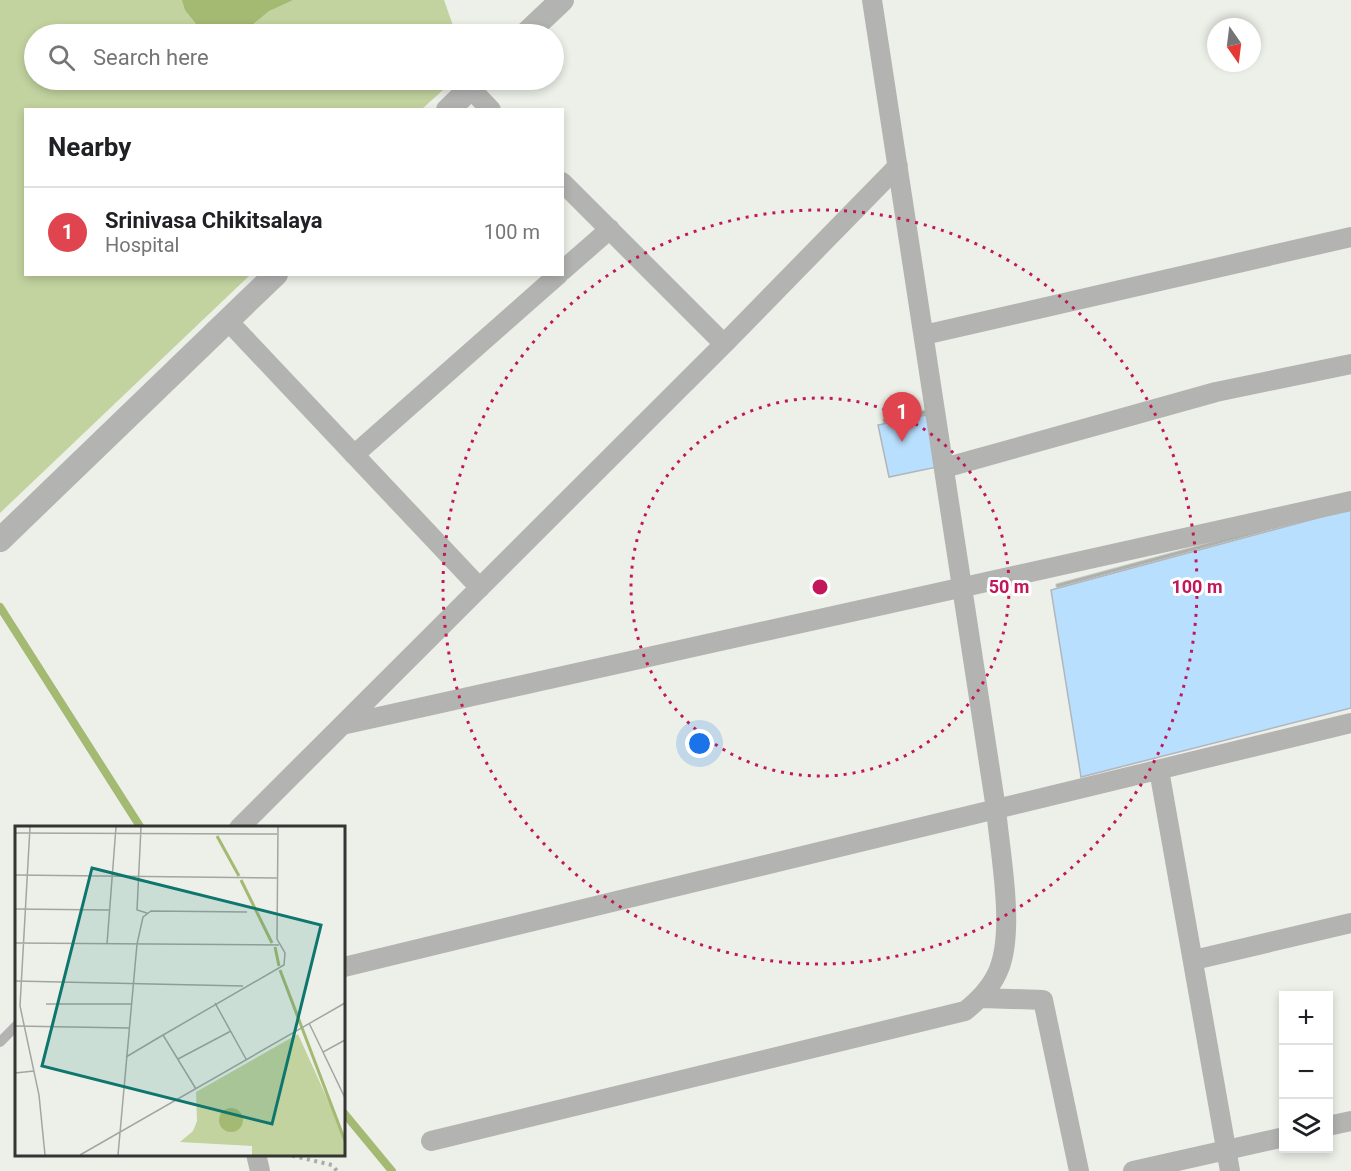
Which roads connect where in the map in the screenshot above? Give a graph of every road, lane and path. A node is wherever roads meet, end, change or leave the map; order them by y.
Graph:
1 (562, 0) edge
2 (872, 0) edge
3 (537, 24) edge
4 (469, 90) edge
5 (479, 90) edge
6 (450, 108) edge
7 (490, 108) edge
8 (898, 166) junction
9 (564, 184) edge
10 (610, 230) junction
11 (1351, 237) edge
12 (564, 269) edge
13 (274, 276) edge
14 (557, 276) edge
15 (228, 321) junction
16 (924, 335) junction
17 (724, 344) junction
18 (1351, 364) edge
19 (354, 455) junction
20 (944, 468) junction
21 (1351, 501) edge
22 (0, 540) edge
23 (480, 588) junction
24 (962, 588) junction
25 (1351, 723) edge
26 (342, 725) junction
27 (1159, 770) junction
28 (996, 809) junction
29 (241, 826) edge
30 (1351, 924) edge
31 (1194, 960) junction
32 (345, 967) edge
33 (982, 998) junction
34 (15, 1027) edge
35 (0, 1042) edge
36 (1351, 1121) edge
37 (1333, 1125) edge
38 (1279, 1138) edge
39 (431, 1141) dead end
40 (1226, 1150) junction
41 (256, 1156) edge
42 (289, 1156) edge
43 (260, 1171) edge
44 (337, 1171) edge
45 (1079, 1171) edge
46 (1133, 1171) edge
47 (1230, 1171) edge

1 - 3 street
2 - 8 street
4 - 6 street
5 - 7 street
8 - 16 street
8 - 17 street
9 - 10 street
10 - 12 street
10 - 17 street
11 - 16 street
13 - 15 street
14 - 19 street
15 - 19 street
15 - 22 street
16 - 20 street
17 - 23 street
18 - 20 street
19 - 23 street
20 - 24 street
21 - 24 street
23 - 26 street
24 - 26 street
24 - 28 street
25 - 27 street
26 - 29 street
27 - 28 street
27 - 31 street
28 - 32 street
28 - 33 street
30 - 31 street
31 - 40 street
33 - 39 street
33 - 45 street
34 - 35 lane
36 - 37 street
38 - 40 street
40 - 46 street
40 - 47 street
41 - 43 street
42 - 44 path

